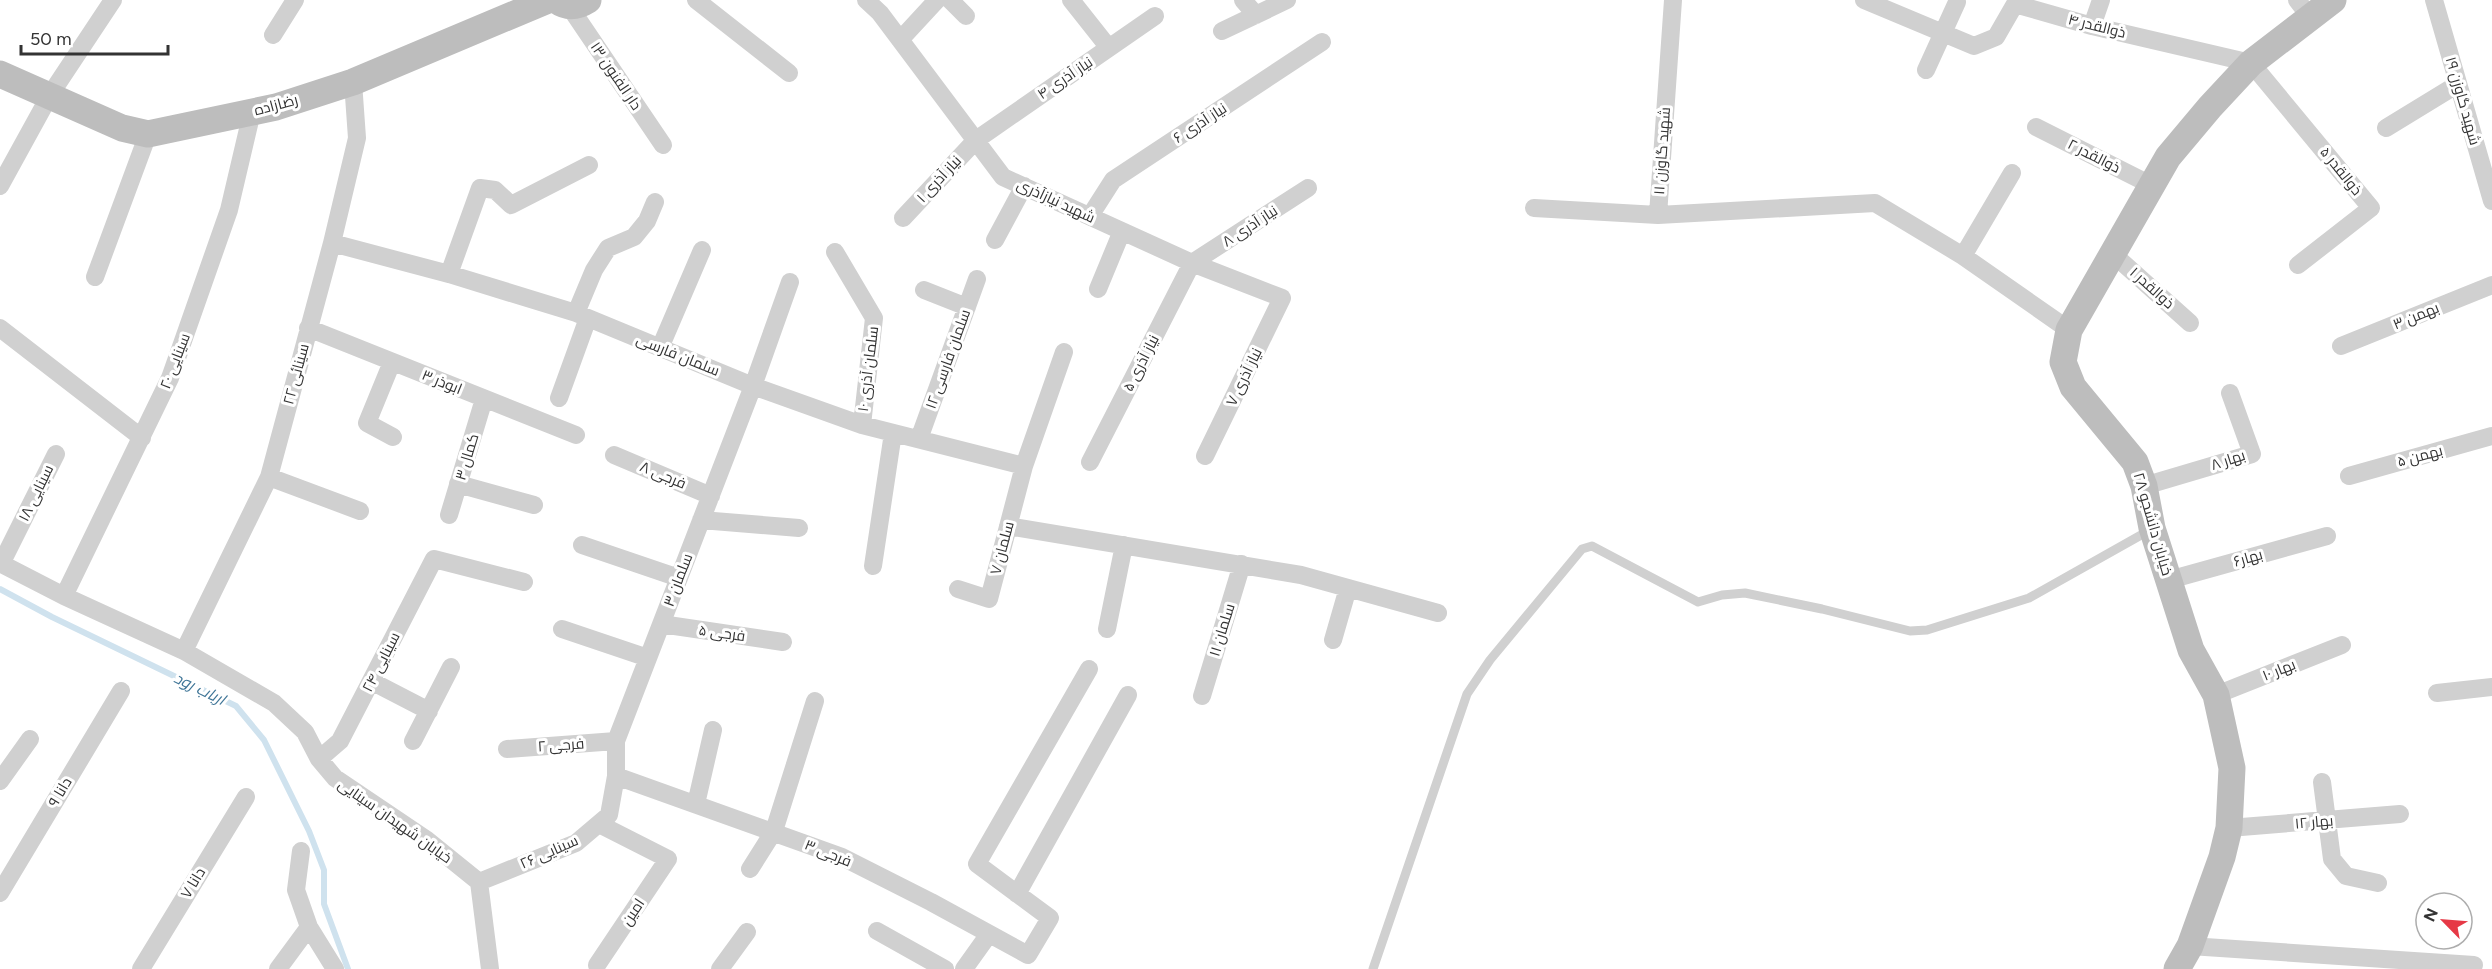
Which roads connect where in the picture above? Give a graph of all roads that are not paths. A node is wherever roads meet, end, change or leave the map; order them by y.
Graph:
1 (113, 0) edge
2 (295, 0) edge
3 (696, 0) edge
4 (866, 0) edge
5 (937, 0) edge
6 (950, 0) edge
7 (1071, 0) edge
8 (1243, 0) edge
9 (1287, 0) edge
10 (1672, 0) edge
11 (1864, 0) edge
12 (2101, 0) edge
13 (2332, 0) edge
14 (2434, 0) edge
15 (565, 2) edge
16 (1957, 2) dead end
17 (1886, 4) edge
18 (2304, 8) edge
19 (1257, 15) junction
20 (966, 16) dead end
21 (1155, 16) dead end
22 (2092, 26) junction
23 (1222, 32) dead end
24 (1944, 33) junction
25 (273, 35) dead end
26 (900, 40) junction
27 (1322, 42) dead end
28 (1109, 48) junction
29 (2251, 63) junction
30 (1926, 70) dead end
31 (789, 73) dead end
32 (0, 74) edge
33 (353, 82) junction
34 (2458, 84) junction
35 (50, 95) junction
36 (252, 112) junction
37 (2036, 127) dead end
38 (2386, 128) dead end
39 (148, 134) junction
40 (975, 140) junction
41 (663, 145) dead end
42 (2486, 161) edge
43 (589, 165) dead end
44 (2012, 173) dead end
45 (2151, 185) junction
46 (0, 186) edge
47 (1024, 186) junction
48 (1308, 188) dead end
49 (655, 201) dead end
50 (2492, 201) edge
51 (1534, 208) dead end
52 (1658, 215) junction
53 (1090, 216) junction
54 (903, 218) dead end
55 (1122, 231) junction
56 (995, 240) dead end
57 (332, 243) junction
58 (702, 250) dead end
59 (836, 252) dead end
60 (2113, 254) junction
61 (1963, 256) junction
62 (1192, 263) junction
63 (2298, 265) dead end
64 (449, 274) junction
65 (95, 277) dead end
66 (977, 279) dead end
67 (790, 282) dead end
68 (2492, 285) edge
69 (1098, 289) dead end
70 (924, 290) dead end
71 (1282, 298) joint
72 (967, 307) junction
73 (582, 316) junction
74 (2190, 322) dead end
75 (0, 328) edge
76 (308, 328) junction
77 (2069, 330) junction
78 (2341, 346) dead end
79 (660, 348) junction
80 (1064, 352) dead end
81 (392, 362) junction
82 (753, 386) junction
83 (2230, 393) dead end
84 (559, 398) dead end
85 (484, 399) junction
86 (862, 425) junction
87 (893, 433) junction
88 (576, 435) dead end
89 (2492, 436) edge
90 (393, 437) dead end
91 (142, 438) junction
92 (919, 439) junction
93 (56, 454) dead end
94 (614, 455) dead end
95 (1205, 456) dead end
96 (1090, 462) dead end
97 (1024, 466) junction
98 (2349, 476) dead end
99 (269, 477) junction
100 (458, 484) junction
101 (2144, 486) junction
102 (711, 496) junction
103 (534, 505) dead end
104 (360, 511) dead end
105 (449, 515) dead end
106 (701, 520) junction
107 (1008, 526) junction
108 (799, 528) dead end
109 (2152, 528) junction
110 (2327, 536) dead end
111 (582, 544) dead end
112 (1124, 545) junction
113 (1, 563) edge
114 (1242, 564) junction
115 (873, 566) dead end
116 (678, 578) junction
117 (2169, 580) junction
118 (524, 582) dead end
119 (1348, 588) junction
120 (958, 589) dead end
121 (64, 596) junction
122 (1438, 613) dead end
123 (661, 624) junction
124 (562, 629) dead end
125 (1107, 629) dead end
126 (1333, 640) dead end
127 (783, 642) dead end
128 (2342, 645) dead end
129 (184, 651) junction
130 (648, 658) junction
131 (451, 666) dead end
132 (1089, 669) dead end
133 (371, 681) junction
134 (2492, 687) edge
135 (121, 691) dead end
136 (2437, 693) dead end
137 (1128, 695) dead end
138 (2217, 695) junction
139 (1202, 696) dead end
140 (815, 701) dead end
141 (429, 711) junction
142 (713, 730) dead end
143 (30, 739) dead end
144 (413, 741) dead end
145 (616, 741) junction
146 (507, 749) dead end
147 (319, 759) junction
148 (616, 776) junction
149 (0, 781) edge
150 (2322, 782) dead end
151 (246, 797) dead end
152 (696, 804) junction
153 (2400, 814) dead end
154 (2328, 821) junction
155 (599, 824) junction
156 (2229, 828) junction
157 (774, 831) junction
158 (301, 851) dead end
159 (750, 869) dead end
160 (479, 882) junction
161 (2378, 883) dead end
162 (0, 893) edge
163 (1017, 894) junction
164 (309, 927) junction
165 (877, 931) dead end
166 (747, 932) dead end
167 (989, 934) junction
168 (2183, 957) edge
169 (597, 965) dead end
170 (2474, 965) dead end
171 (141, 969) edge
172 (278, 969) edge
173 (336, 969) edge
174 (490, 969) edge
175 (720, 969) edge
176 (945, 969) edge
177 (964, 969) edge
178 (1373, 969) edge

1 - 35 street
2 - 25 street
3 - 31 street
4 - 26 street, شهید نیازآذری
5 - 26 street
6 - 20 street
7 - 28 street
8 - 19 street
9 - 19 street
10 - 52 street, شهید گاوزن ۱۱
11 - 17 street, ذوالقدر ۴
12 - 22 street
13 - 18 street, خیابان دانشجو ۲۸
14 - 34 street, شهید گاوزن ۱۹
15 - 33 street, رضازاده
15 - 41 street, دار الفنون ۱۳
16 - 24 street
17 - 24 street, ذوالقدر ۴
18 - 29 street, خیابان دانشجو ۲۸
19 - 23 street
21 - 28 street, نیاز آذری ۴
22 - 24 street, ذوالقدر ۴
22 - 29 street, ذوالقدر ۴
24 - 30 street
26 - 40 street, شهید نیازآذری
27 - 53 street, نیاز آذری ۶
28 - 40 street, نیاز آذری ۴
29 - 45 street, خیابان دانشجو ۲۸
29 - 63 street, ذوالقدر ۵
32 - 35 street, رضازاده
33 - 36 street, رضازاده
33 - 57 street, سینائی ۲۲
34 - 38 street
34 - 42 street, شهید گاوزن ۱۹
35 - 39 street, رضازاده
35 - 46 street
36 - 39 street, رضازاده
36 - 91 street, سینایی ۲۰
37 - 45 street, ذوالقدر ۲
39 - 65 street
40 - 47 street, شهید نیازآذری
40 - 54 street, نیاز آذری ۱
42 - 50 street, شهید گاوزن ۱۹
43 - 64 street
44 - 61 street
45 - 60 street, خیابان دانشجو ۲۸
47 - 53 street, شهید نیازآذری
47 - 56 street
48 - 62 street, نیاز آذری ۸
49 - 73 street
51 - 52 street, شهید گاوزن ۱۱
52 - 61 street
53 - 55 street, شهید نیازآذری
55 - 62 street, شهید نیازآذری
55 - 69 street
57 - 64 street, سلمان فارسی
57 - 76 street, سینائی ۲۲
58 - 79 street
59 - 86 street, سلمان آذری ۱۰
60 - 74 street, ذوالقدر ۱
60 - 77 street, خیابان دانشجو ۲۸
61 - 77 street
62 - 71 street, شهید نیازآذری
62 - 96 street, نیاز آذری ۵
64 - 73 street, سلمان فارسی
66 - 72 street, سلمان فارسی ۱۲
67 - 82 street, سلمان ۳
68 - 78 street, بهمن ۳
70 - 72 street
71 - 95 street, نیاز آذری ۷
72 - 92 street, سلمان فارسی ۱۲
73 - 79 street, سلمان فارسی
73 - 84 street
75 - 91 street
76 - 81 street, ابوذر ۳
76 - 99 street, سینائی ۲۲
77 - 101 street, خیابان دانشجو ۲۸
79 - 82 street, سلمان فارسی
80 - 97 street, سلمان ۷
81 - 85 street, ابوذر ۳
81 - 90 street
82 - 86 street, سلمان فارسی
82 - 102 street, سلمان ۳
83 - 101 street, بهار ۸
85 - 88 street, ابوذر ۳
85 - 100 street, کمال ۳
86 - 87 street, سلمان فارسی
87 - 92 street, سلمان فارسی
87 - 115 street
89 - 98 street, بهمن ۵
91 - 121 street, سینایی ۲۰
92 - 97 street, سلمان فارسی
93 - 113 street, سینایی ۱۸
94 - 102 street, فرجی ۸
97 - 107 street, سلمان ۷
99 - 104 street
99 - 129 street, سینائی ۲۲
100 - 103 street
100 - 105 street, کمال ۳
101 - 109 street, خیابان دانشجو ۲۸
102 - 106 street, سلمان ۳
106 - 108 street
106 - 116 street, سلمان ۳
107 - 112 street
107 - 120 street, سلمان ۷
109 - 117 street, خیابان دانشجو ۲۸
109 - 178 lane
110 - 117 street, بهار۶
111 - 116 street
112 - 114 street
112 - 125 street
113 - 121 street, خیابان شهیدان سینایی
114 - 119 street
114 - 139 street, سلمان ۱۱
116 - 123 street, سلمان ۳
117 - 138 street, خیابان دانشجو ۲۸
118 - 133 street, سینایی ۲۴
119 - 122 street
119 - 126 street
121 - 129 street, خیابان شهیدان سینایی
123 - 127 street, فرجی ۵
123 - 130 street, سلمان ۳
124 - 130 street
128 - 138 street, بهار ۱۰
129 - 147 street, خیابان شهیدان سینایی
130 - 145 street, سلمان ۳
131 - 141 street
132 - 163 street
133 - 141 street
133 - 147 street, سینایی ۲۴
134 - 136 street
135 - 162 street, دانا ۹
137 - 163 street
138 - 156 street, خیابان دانشجو ۲۸
140 - 157 street
141 - 144 street
142 - 152 street
143 - 149 street
145 - 146 street, فرجی ۲
145 - 148 street, سلمان ۳
147 - 160 street, خیابان شهیدان سینایی
148 - 152 street, فرجی ۳
148 - 155 street, سینایی ۲۶
150 - 154 street
151 - 171 street, دانا ۷
152 - 157 street, فرجی ۳
153 - 154 street, بهار ۱۲
154 - 156 street, بهار ۱۲
154 - 161 street
155 - 160 street, سینایی ۲۶
155 - 169 street, امین
156 - 168 street, خیابان دانشجو ۲۸
157 - 159 street
157 - 167 street, فرجی ۳
158 - 164 street
160 - 174 street
163 - 167 street, فرجی ۳
164 - 172 street
164 - 173 street
165 - 176 street
166 - 175 street
167 - 177 street
168 - 170 street

